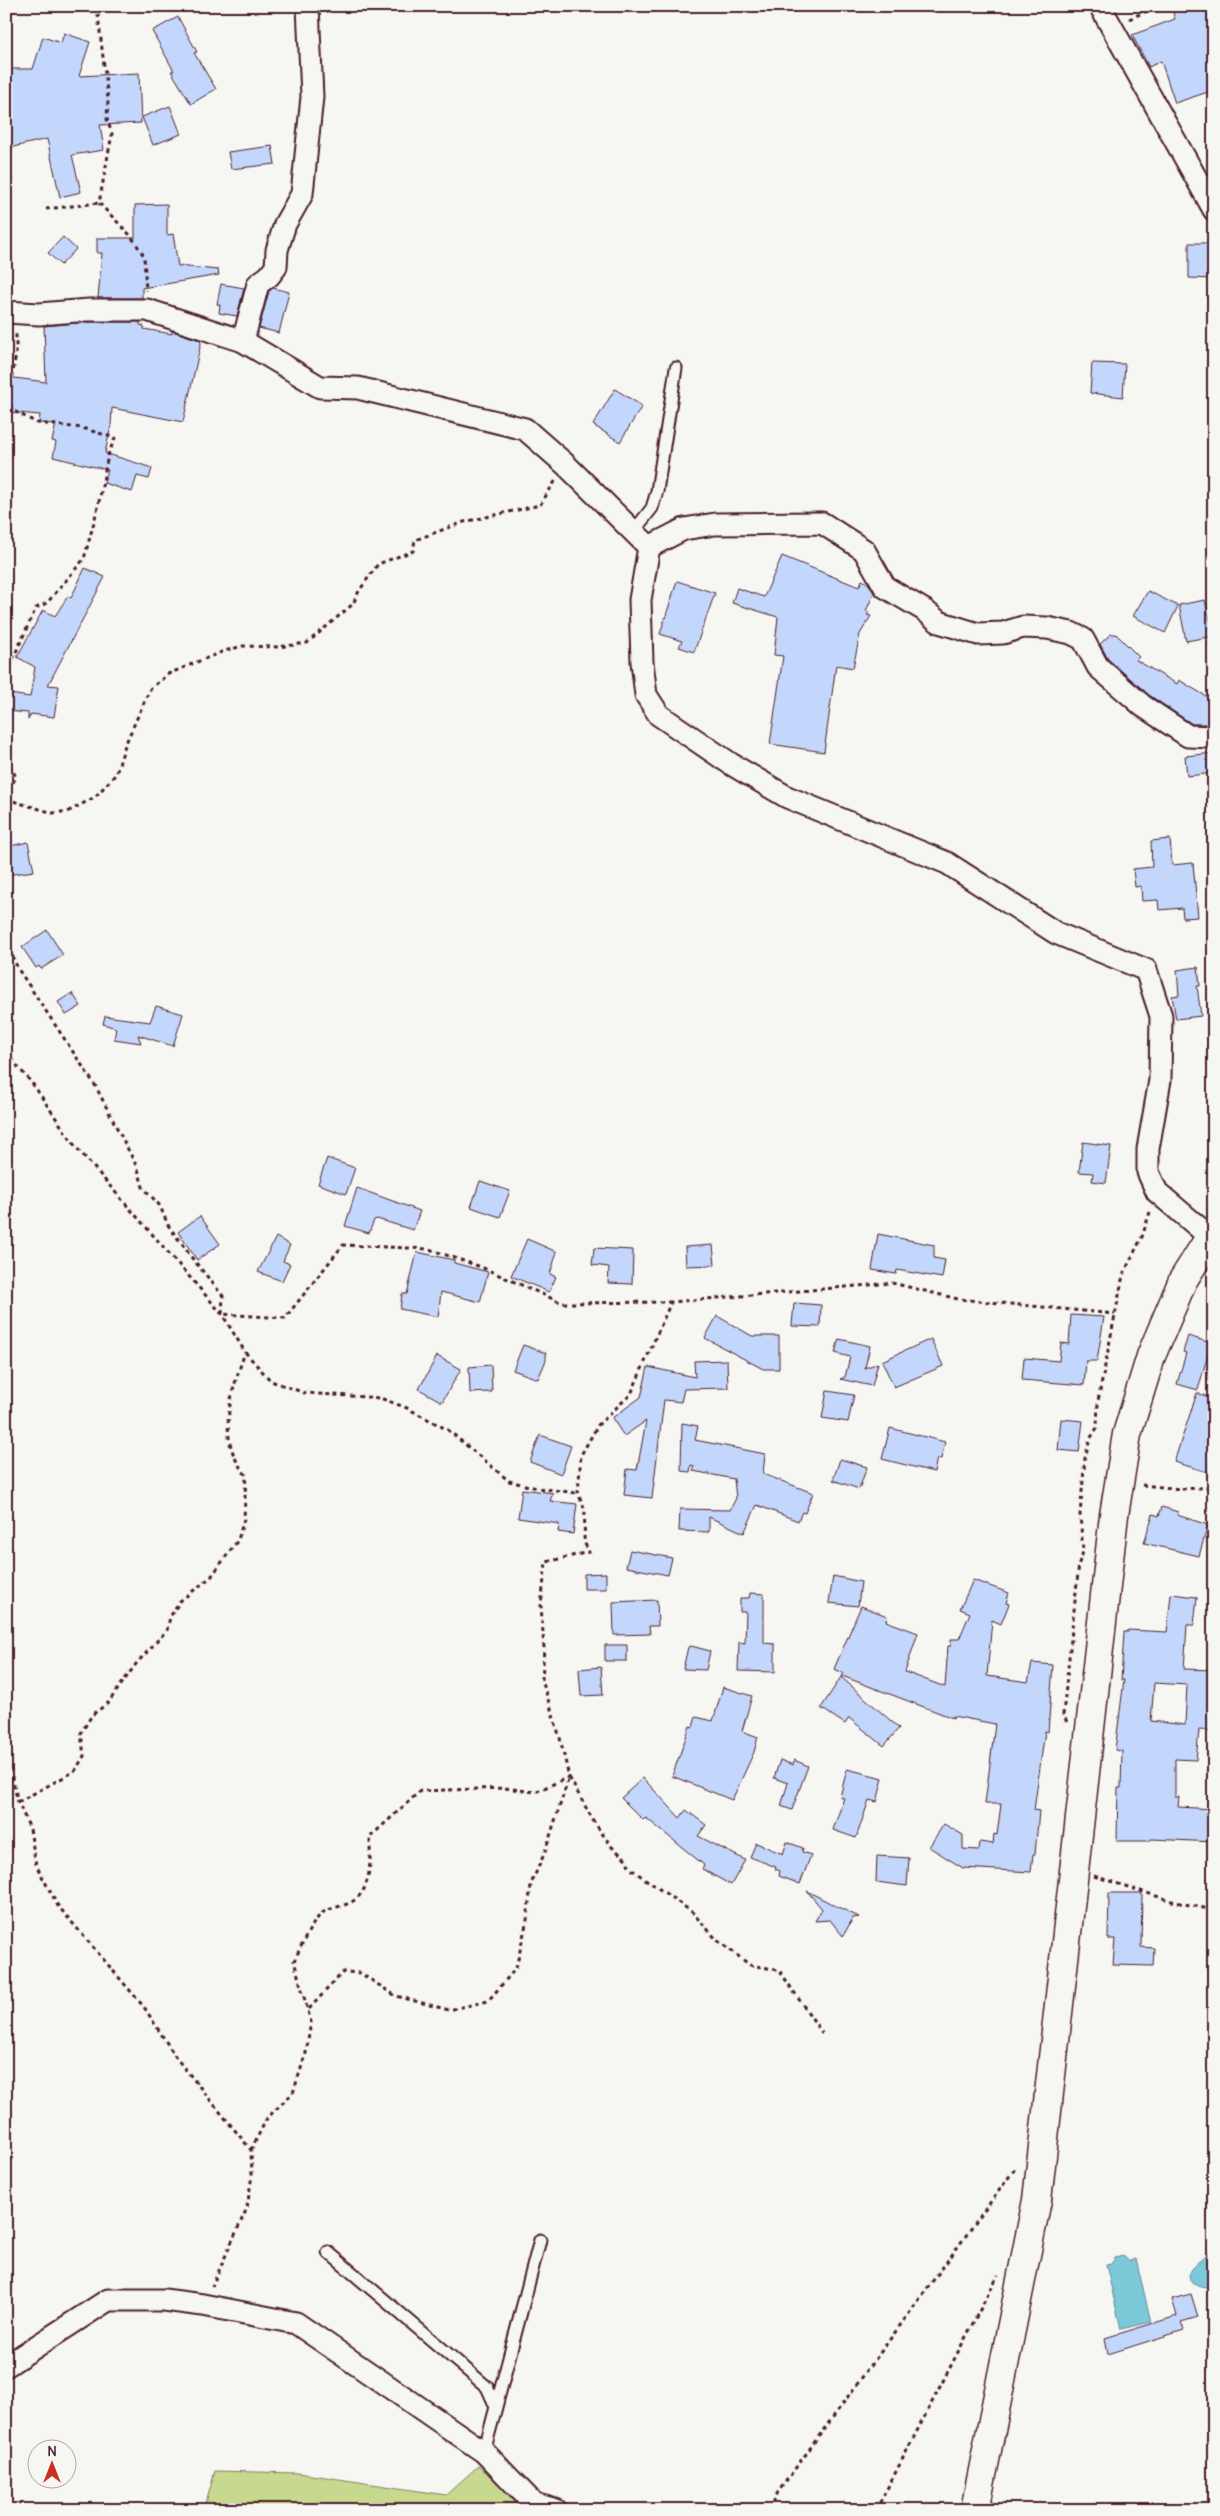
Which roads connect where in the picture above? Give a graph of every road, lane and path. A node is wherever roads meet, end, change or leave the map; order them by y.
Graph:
1 (98, 6) edge
2 (308, 6) edge
3 (1100, 6) edge
4 (1158, 6) edge
5 (1113, 26) junction
6 (99, 203) junction
7 (46, 208) dead end
8 (1214, 210) edge
9 (147, 310) junction
10 (12, 312) edge
11 (243, 341) junction
12 (676, 368) dead end
13 (565, 464) junction
14 (634, 531) junction
15 (649, 547) junction
16 (6, 674) edge
17 (1214, 737) edge
18 (6, 758) edge
19 (6, 795) edge
20 (6, 799) edge
21 (6, 941) edge
22 (6, 1053) edge
23 (1212, 1234) edge
24 (671, 1302) junction
25 (222, 1314) junction
26 (1115, 1314) dead end
27 (245, 1352) junction
28 (1119, 1483) junction
29 (1214, 1487) edge
30 (578, 1493) junction
31 (1214, 1570) edge
32 (1214, 1582) edge
33 (6, 1753) edge
34 (569, 1777) junction
35 (18, 1802) junction
36 (1075, 1870) junction
37 (1214, 1910) edge
38 (308, 2010) junction
39 (822, 2033) dead end
40 (251, 2150) junction
41 (1022, 2159) dead end
42 (540, 2240) dead end
43 (328, 2252) dead end
44 (1002, 2268) dead end
45 (203, 2305) junction
46 (6, 2366) edge
47 (496, 2407) junction
48 (484, 2452) junction
49 (556, 2510) edge
50 (770, 2510) edge
51 (876, 2510) edge
52 (974, 2510) edge

1 - 6 path
2 - 11 street
3 - 5 street
4 - 5 path
5 - 8 street
6 - 7 path
6 - 9 path
9 - 10 street
9 - 11 street
10 - 16 path
11 - 13 street
12 - 14 lane
13 - 14 street
13 - 20 path
14 - 15 street
15 - 17 street
15 - 23 street
18 - 19 path
21 - 25 path
22 - 25 path
23 - 28 main road
24 - 25 path
24 - 26 path
24 - 30 path
25 - 27 path
27 - 30 path
27 - 35 path
28 - 29 path
28 - 36 main road
30 - 34 path
31 - 32 path
33 - 35 path
34 - 38 path
34 - 38 path
34 - 39 path
35 - 40 path
36 - 37 path
36 - 52 main road
38 - 40 path
40 - 45 path
41 - 50 path
42 - 47 lane
43 - 47 lane
44 - 51 path
45 - 46 street
45 - 48 street
47 - 48 lane
48 - 49 street

